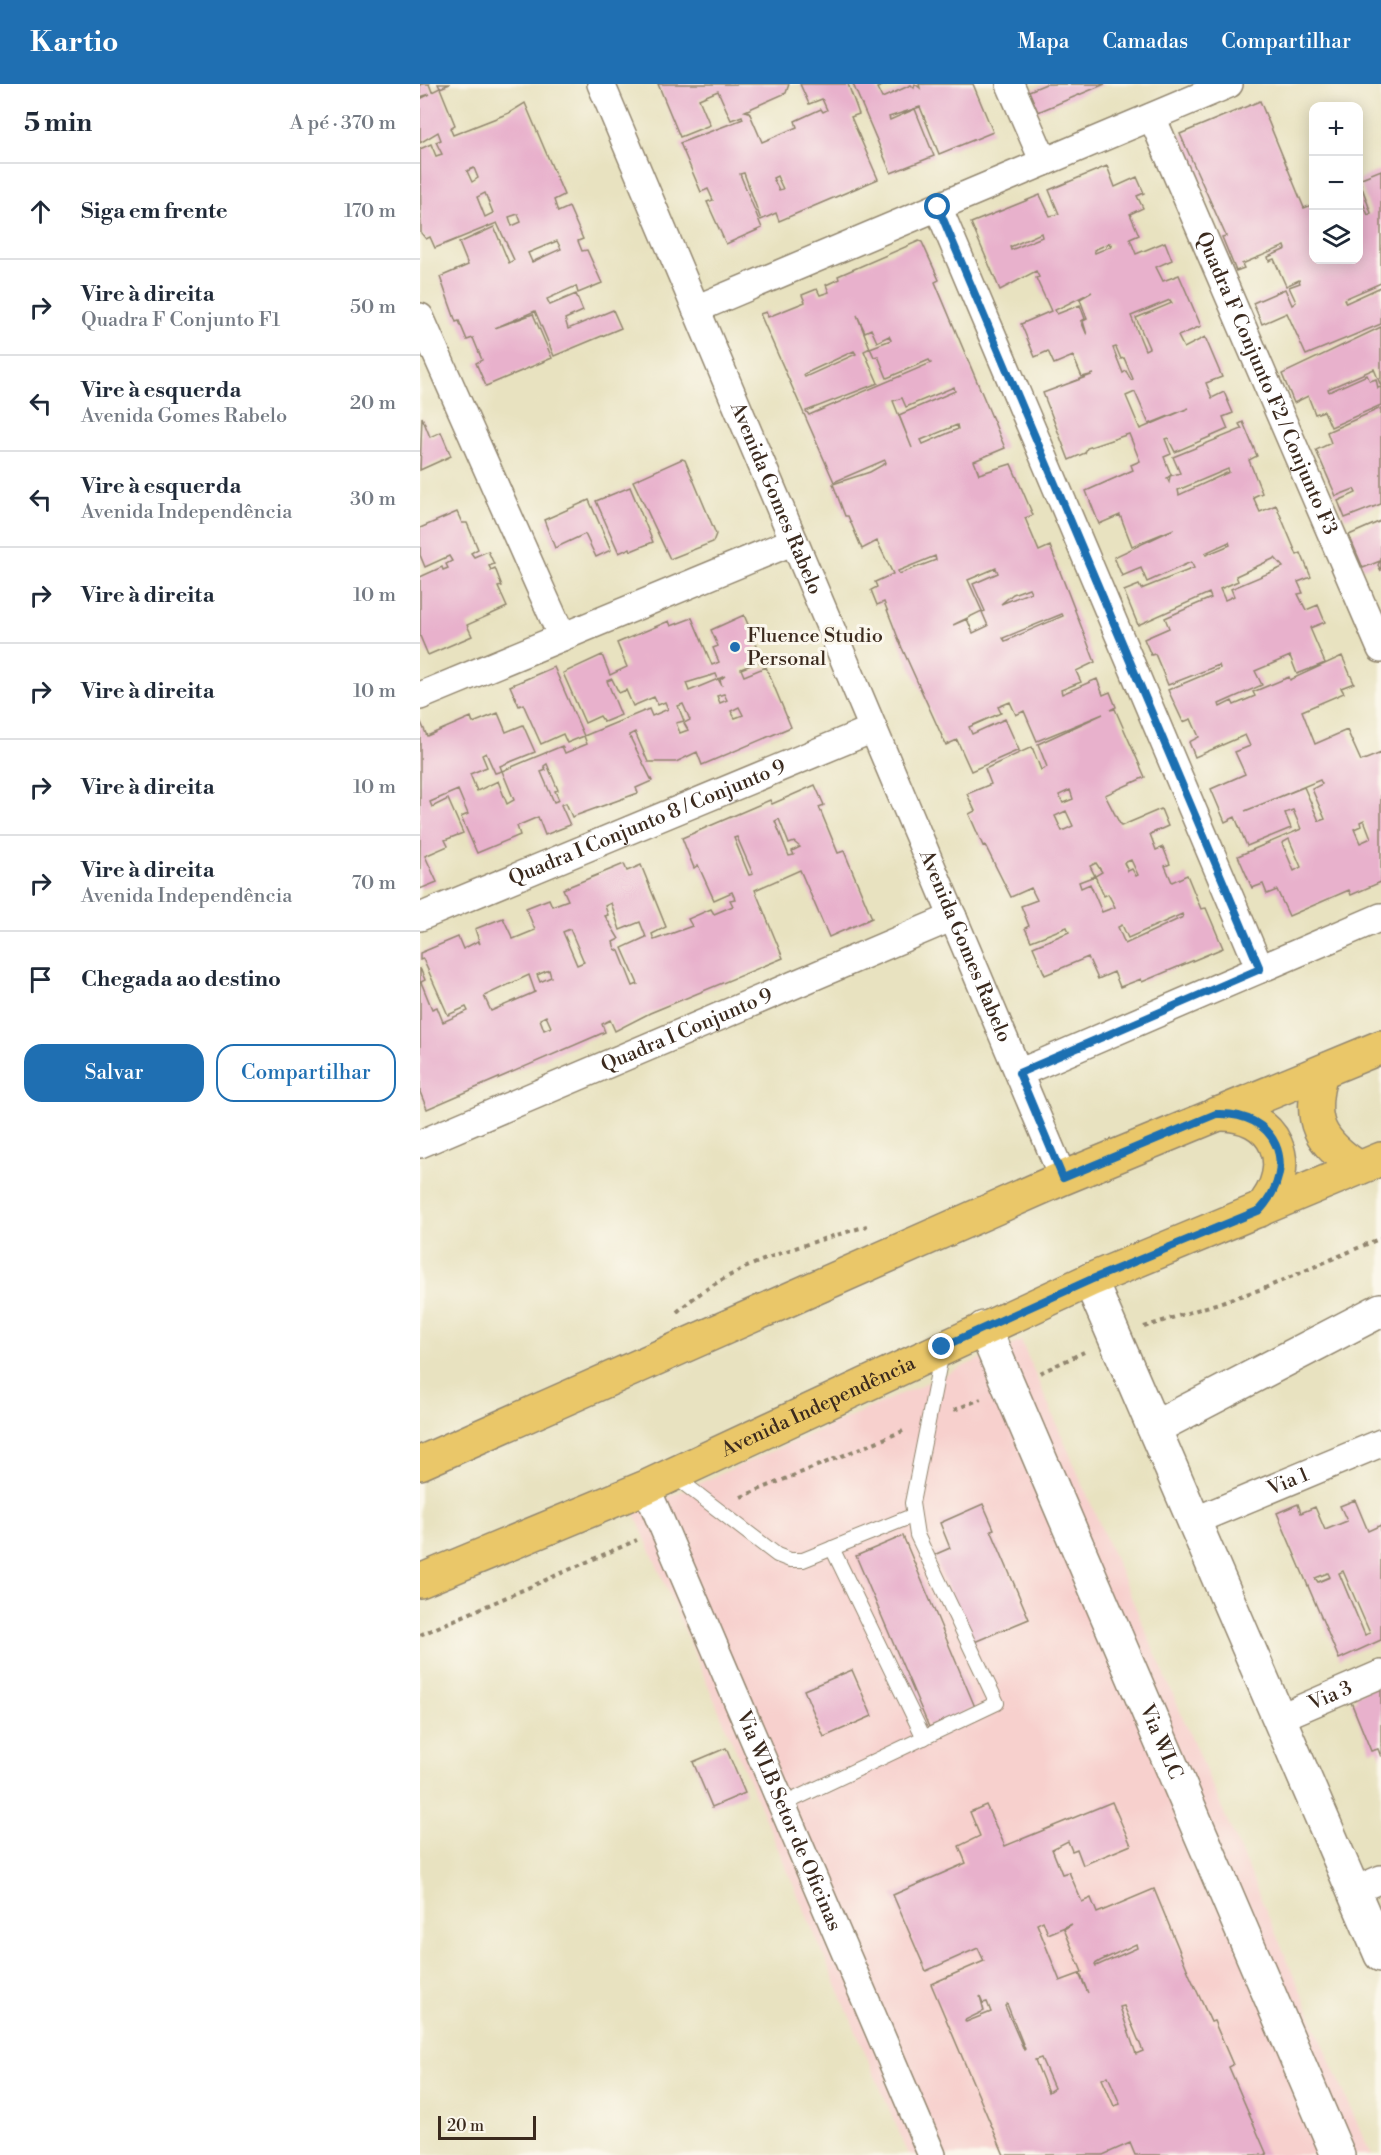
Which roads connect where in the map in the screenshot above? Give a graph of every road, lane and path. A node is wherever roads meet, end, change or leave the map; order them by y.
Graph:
1 (601, 84) edge
2 (1010, 84) edge
3 (1229, 84) edge
4 (1152, 117) junction
5 (1044, 162) junction
6 (938, 207) junction
7 (696, 309) junction
8 (420, 317) edge
9 (794, 541) junction
10 (562, 638) junction
11 (1381, 649) edge
12 (420, 696) edge
13 (873, 729) junction
14 (420, 917) edge
15 (953, 917) junction
16 (1381, 917) edge
17 (1260, 969) junction
18 (1381, 1047) edge
19 (1019, 1073) junction
20 (1321, 1073) junction
21 (1216, 1114) junction
22 (420, 1144) edge
23 (1370, 1164) edge
24 (1063, 1178) junction
25 (1260, 1210) junction
26 (1090, 1280) junction
27 (1381, 1310) edge
28 (984, 1328) junction
29 (942, 1347) junction
30 (1154, 1428) junction
31 (1381, 1443) edge
32 (420, 1463) edge
33 (659, 1481) junction
34 (912, 1516) junction
35 (1194, 1521) junction
36 (832, 1548) junction
37 (420, 1581) edge
38 (1381, 1674) edge
39 (1279, 1718) junction
40 (924, 1738) junction
41 (782, 1805) junction
42 (1367, 1885) edge
43 (1381, 1955) edge
44 (932, 2155) edge
45 (1338, 2155) edge

1 - 7 street, Avenida Gomes Rabelo
2 - 5 street
3 - 4 street
4 - 5 street
4 - 11 street, Quadra F Conjunto F2 / Conjunto F3
5 - 6 street
6 - 7 street
6 - 17 street
7 - 9 street, Avenida Gomes Rabelo
8 - 10 street
9 - 10 street
9 - 13 street, Avenida Gomes Rabelo
10 - 12 street
13 - 14 street, Quadra I Conjunto 8 / Conjunto 9
13 - 15 street, Avenida Gomes Rabelo
15 - 19 street, Avenida Gomes Rabelo
15 - 22 street, Quadra I Conjunto 9
16 - 17 street
17 - 19 street
18 - 20 main road
19 - 24 street, Avenida Gomes Rabelo
20 - 21 main road
20 - 23 main road
21 - 24 main road
21 - 25 main road
23 - 25 main road, Avenida Independência
24 - 32 main road
25 - 26 main road, Avenida Independência
26 - 28 main road, Avenida Independência
26 - 30 street
27 - 30 street
28 - 29 main road, Avenida Independência
28 - 45 street, Via WLC
29 - 33 main road, Avenida Independência
29 - 34 lane
30 - 35 street
31 - 35 street, Via 1
33 - 36 lane
33 - 37 main road, Avenida Independência
33 - 41 street, Via WLB Setor de Oficinas
34 - 36 lane
34 - 40 lane
35 - 39 street
36 - 40 lane
38 - 39 street, Via 3
39 - 42 street
40 - 41 lane
41 - 44 street, Via WLB Setor de Oficinas
42 - 43 street

